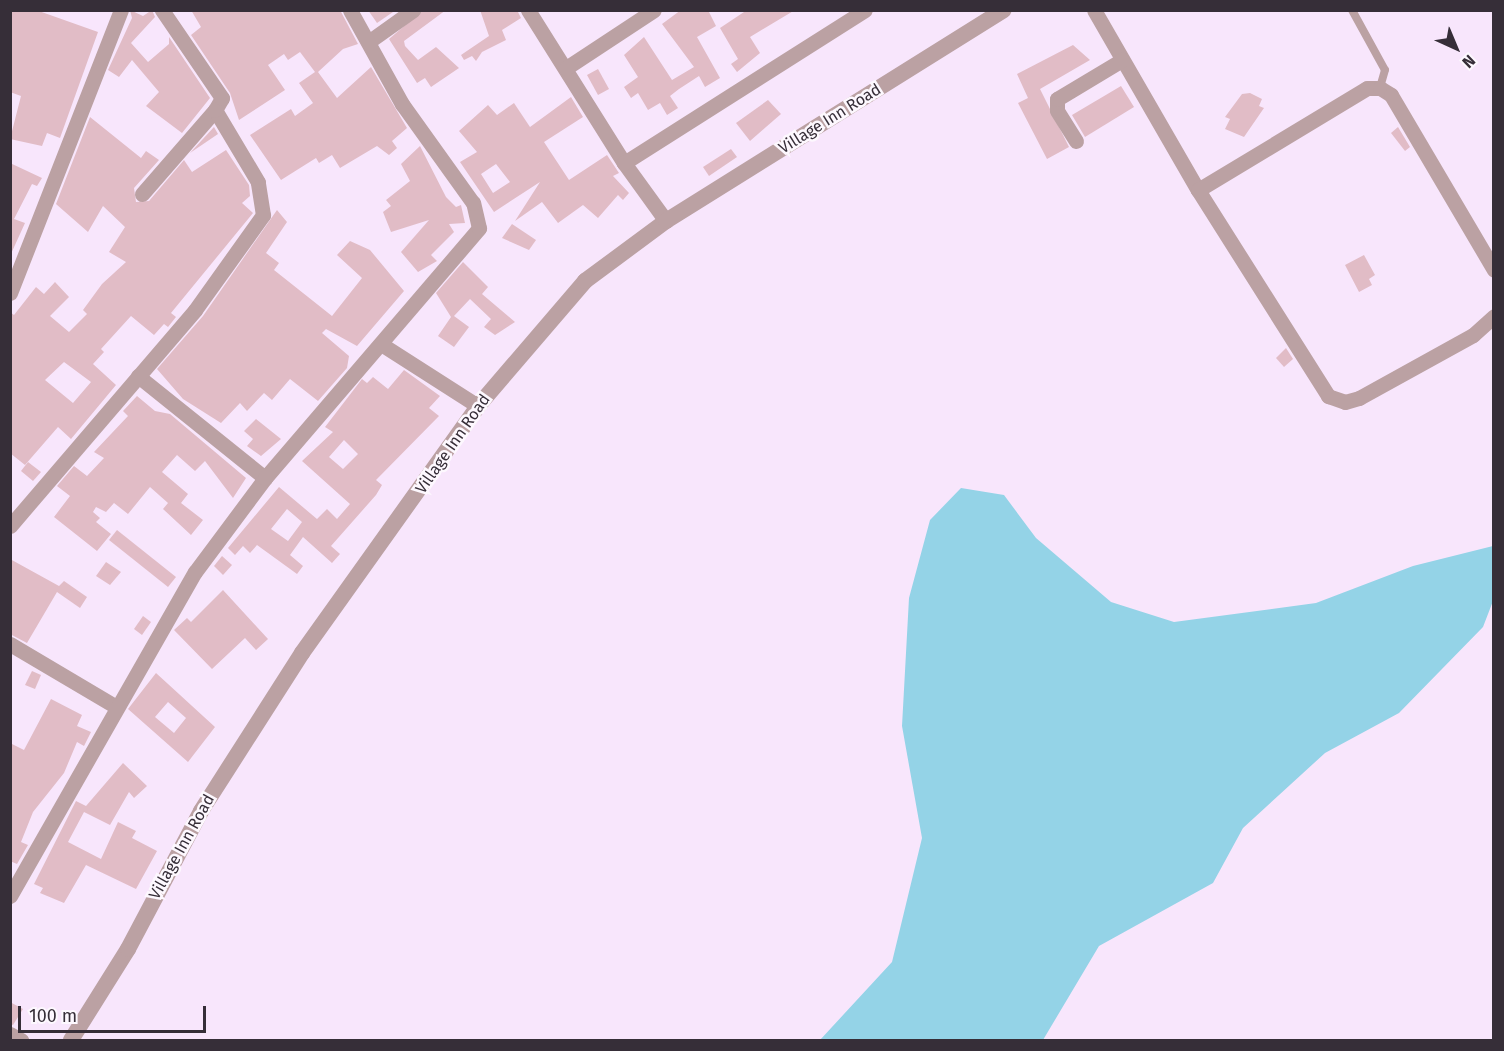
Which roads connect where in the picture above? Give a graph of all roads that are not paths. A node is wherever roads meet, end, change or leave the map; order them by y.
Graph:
1 (121, 10) edge
2 (162, 10) edge
3 (350, 10) edge
4 (413, 10) edge
5 (528, 10) edge
6 (654, 10) edge
7 (865, 10) edge
8 (1004, 10) edge
9 (1094, 10) edge
10 (1352, 10) edge
11 (849, 15) edge
12 (371, 40) junction
13 (1122, 60) junction
14 (566, 68) junction
15 (1380, 88) junction
16 (216, 110) junction
17 (1076, 141) dead end
18 (624, 163) junction
19 (1198, 190) junction
20 (142, 194) dead end
21 (666, 221) junction
22 (1494, 270) edge
23 (10, 293) edge
24 (1494, 316) edge
25 (381, 344) junction
26 (138, 376) junction
27 (478, 406) junction
28 (265, 478) junction
29 (10, 526) edge
30 (10, 644) edge
31 (115, 706) junction
32 (10, 896) edge
33 (10, 1034) edge
34 (21, 1041) edge
35 (71, 1041) edge

1 - 23 street
2 - 16 street
3 - 12 street
4 - 12 street
5 - 14 street
6 - 14 street
7 - 11 street
8 - 21 street, Village Inn Road
9 - 13 street
10 - 15 lane
11 - 18 street
12 - 25 street
13 - 17 street
13 - 19 street
14 - 18 street
15 - 19 street
15 - 22 street
16 - 20 street
16 - 26 street
18 - 21 street
19 - 24 street
21 - 27 street, Village Inn Road
25 - 27 street
25 - 28 street
26 - 28 street
26 - 29 street
27 - 35 street, Village Inn Road
28 - 31 street
30 - 31 street
31 - 32 street
33 - 34 street

